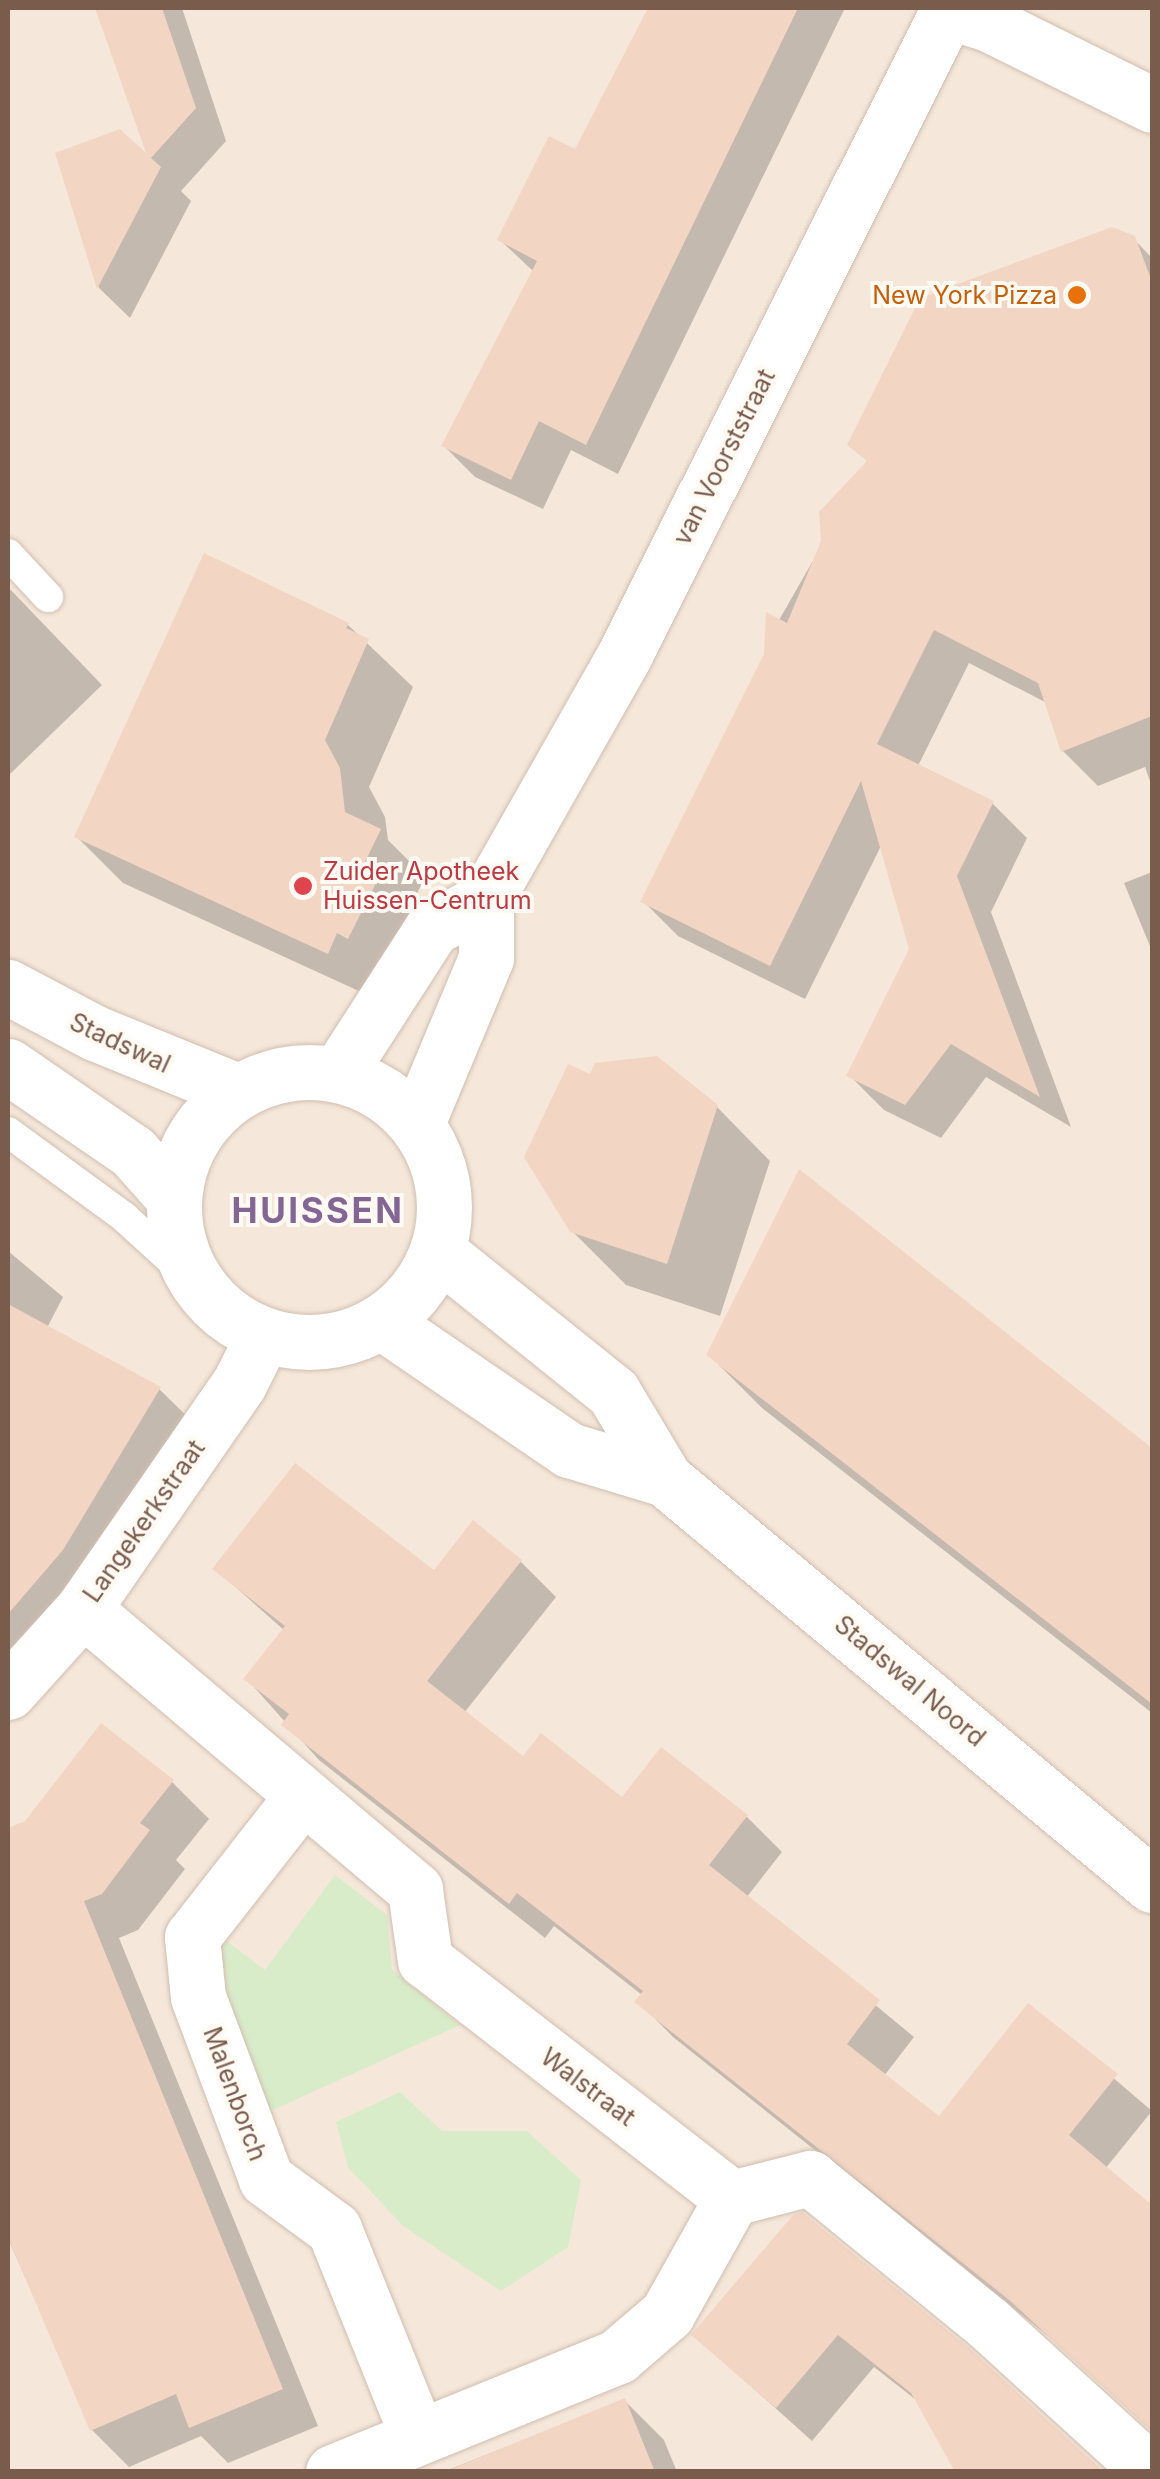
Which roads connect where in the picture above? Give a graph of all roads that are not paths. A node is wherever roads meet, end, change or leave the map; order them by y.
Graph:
1 (948, 9) edge
2 (1152, 104) edge
3 (8, 554) edge
4 (48, 597) dead end
5 (486, 899) junction
6 (8, 987) edge
7 (8, 1066) edge
8 (338, 1074) junction
9 (237, 1091) junction
10 (417, 1123) junction
11 (8, 1132) edge
12 (172, 1196) junction
13 (438, 1252) junction
14 (194, 1281) junction
15 (382, 1322) junction
16 (263, 1336) junction
17 (665, 1479) junction
18 (83, 1609) junction
19 (8, 1692) edge
20 (300, 1799) junction
21 (1152, 1886) edge
22 (732, 2198) junction
23 (418, 2437) junction
24 (333, 2472) edge
25 (1151, 2472) edge

1 - 2 street
1 - 5 street, van Voorststraat
3 - 4 lane
5 - 8 street
5 - 10 street, van Voorststraat
6 - 9 street, Stadswal
7 - 12 street
8 - 9 street
8 - 10 street
9 - 12 street
10 - 13 street
11 - 14 lane
12 - 14 street
13 - 15 street
13 - 17 street, Stadswal Noord
14 - 16 street
15 - 16 street
15 - 17 street, Stadswal Noord
16 - 18 street, Langekerkstraat
17 - 21 street, Stadswal Noord
18 - 19 street, Langekerkstraat
18 - 20 street, Walstraat
20 - 22 street, Walstraat
20 - 23 street, Malenborch
22 - 23 street
22 - 25 street
23 - 24 street

